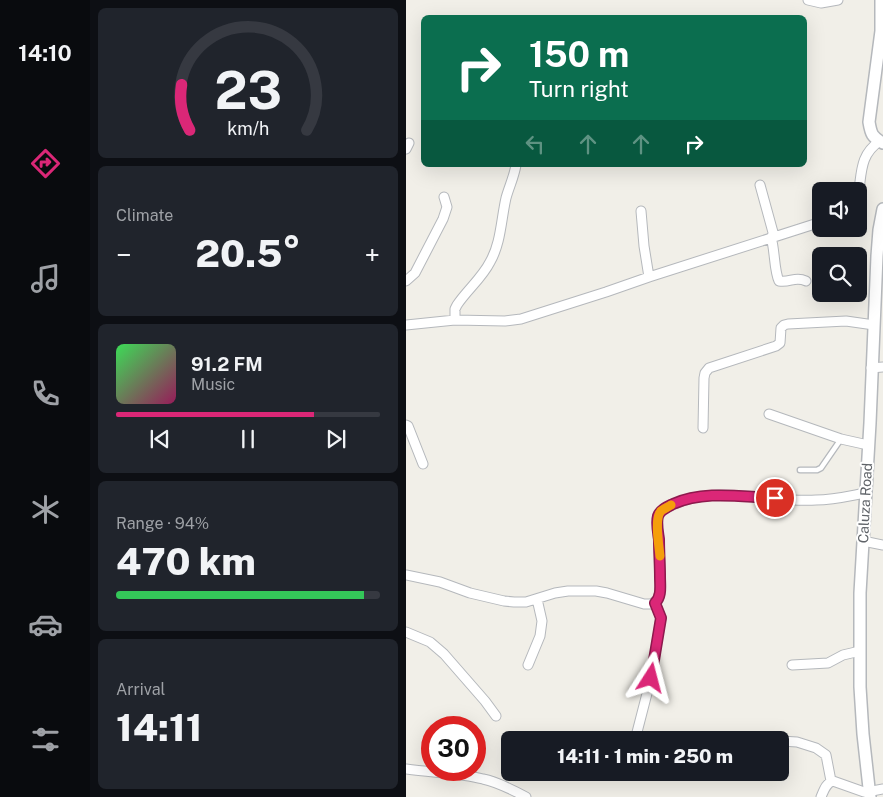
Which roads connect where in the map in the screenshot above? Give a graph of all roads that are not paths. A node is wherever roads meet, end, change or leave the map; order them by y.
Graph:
1 (808, 0) edge
2 (838, 0) edge
3 (879, 1) edge
4 (881, 142) edge
5 (516, 167) edge
6 (860, 182) edge
7 (760, 185) dead end
8 (444, 197) dead end
9 (883, 209) edge
10 (641, 211) dead end
11 (812, 225) edge
12 (773, 237) junction
13 (650, 277) junction
14 (806, 281) dead end
15 (406, 282) edge
16 (455, 320) junction
17 (406, 325) edge
18 (874, 325) junction
19 (877, 367) edge
20 (770, 414) dead end
21 (406, 425) edge
22 (703, 428) dead end
23 (841, 439) junction
24 (868, 445) junction
25 (423, 464) dead end
26 (800, 470) dead end
27 (866, 493) junction
28 (863, 541) junction
29 (883, 545) edge
30 (406, 575) edge
31 (537, 599) junction
32 (655, 603) junction
33 (406, 632) edge
34 (860, 651) junction
35 (528, 665) dead end
36 (792, 665) dead end
37 (496, 716) dead end
38 (637, 731) edge
39 (789, 742) edge
40 (406, 768) edge
41 (831, 781) junction
42 (883, 789) edge
43 (870, 794) edge
44 (526, 797) edge
45 (821, 797) edge

1 - 2 street
3 - 4 street
4 - 6 street
5 - 16 street
7 - 12 street
8 - 15 street
9 - 18 street, Caluza Road
10 - 13 street
11 - 12 street
12 - 13 street
12 - 14 street
13 - 16 street
16 - 17 street
18 - 19 street, Caluza Road
18 - 22 street
19 - 24 street, Caluza Road
20 - 23 street
21 - 25 street
23 - 24 street
23 - 26 lane
24 - 27 street, Caluza Road
27 - 28 street, Caluza Road
27 - 32 street
28 - 29 street
28 - 34 street, Caluza Road
30 - 31 street
31 - 32 street
31 - 35 street
32 - 38 street
33 - 37 street
34 - 36 street
34 - 43 street, Caluza Road
39 - 41 street
40 - 44 street
41 - 43 street
41 - 45 street
42 - 43 street

